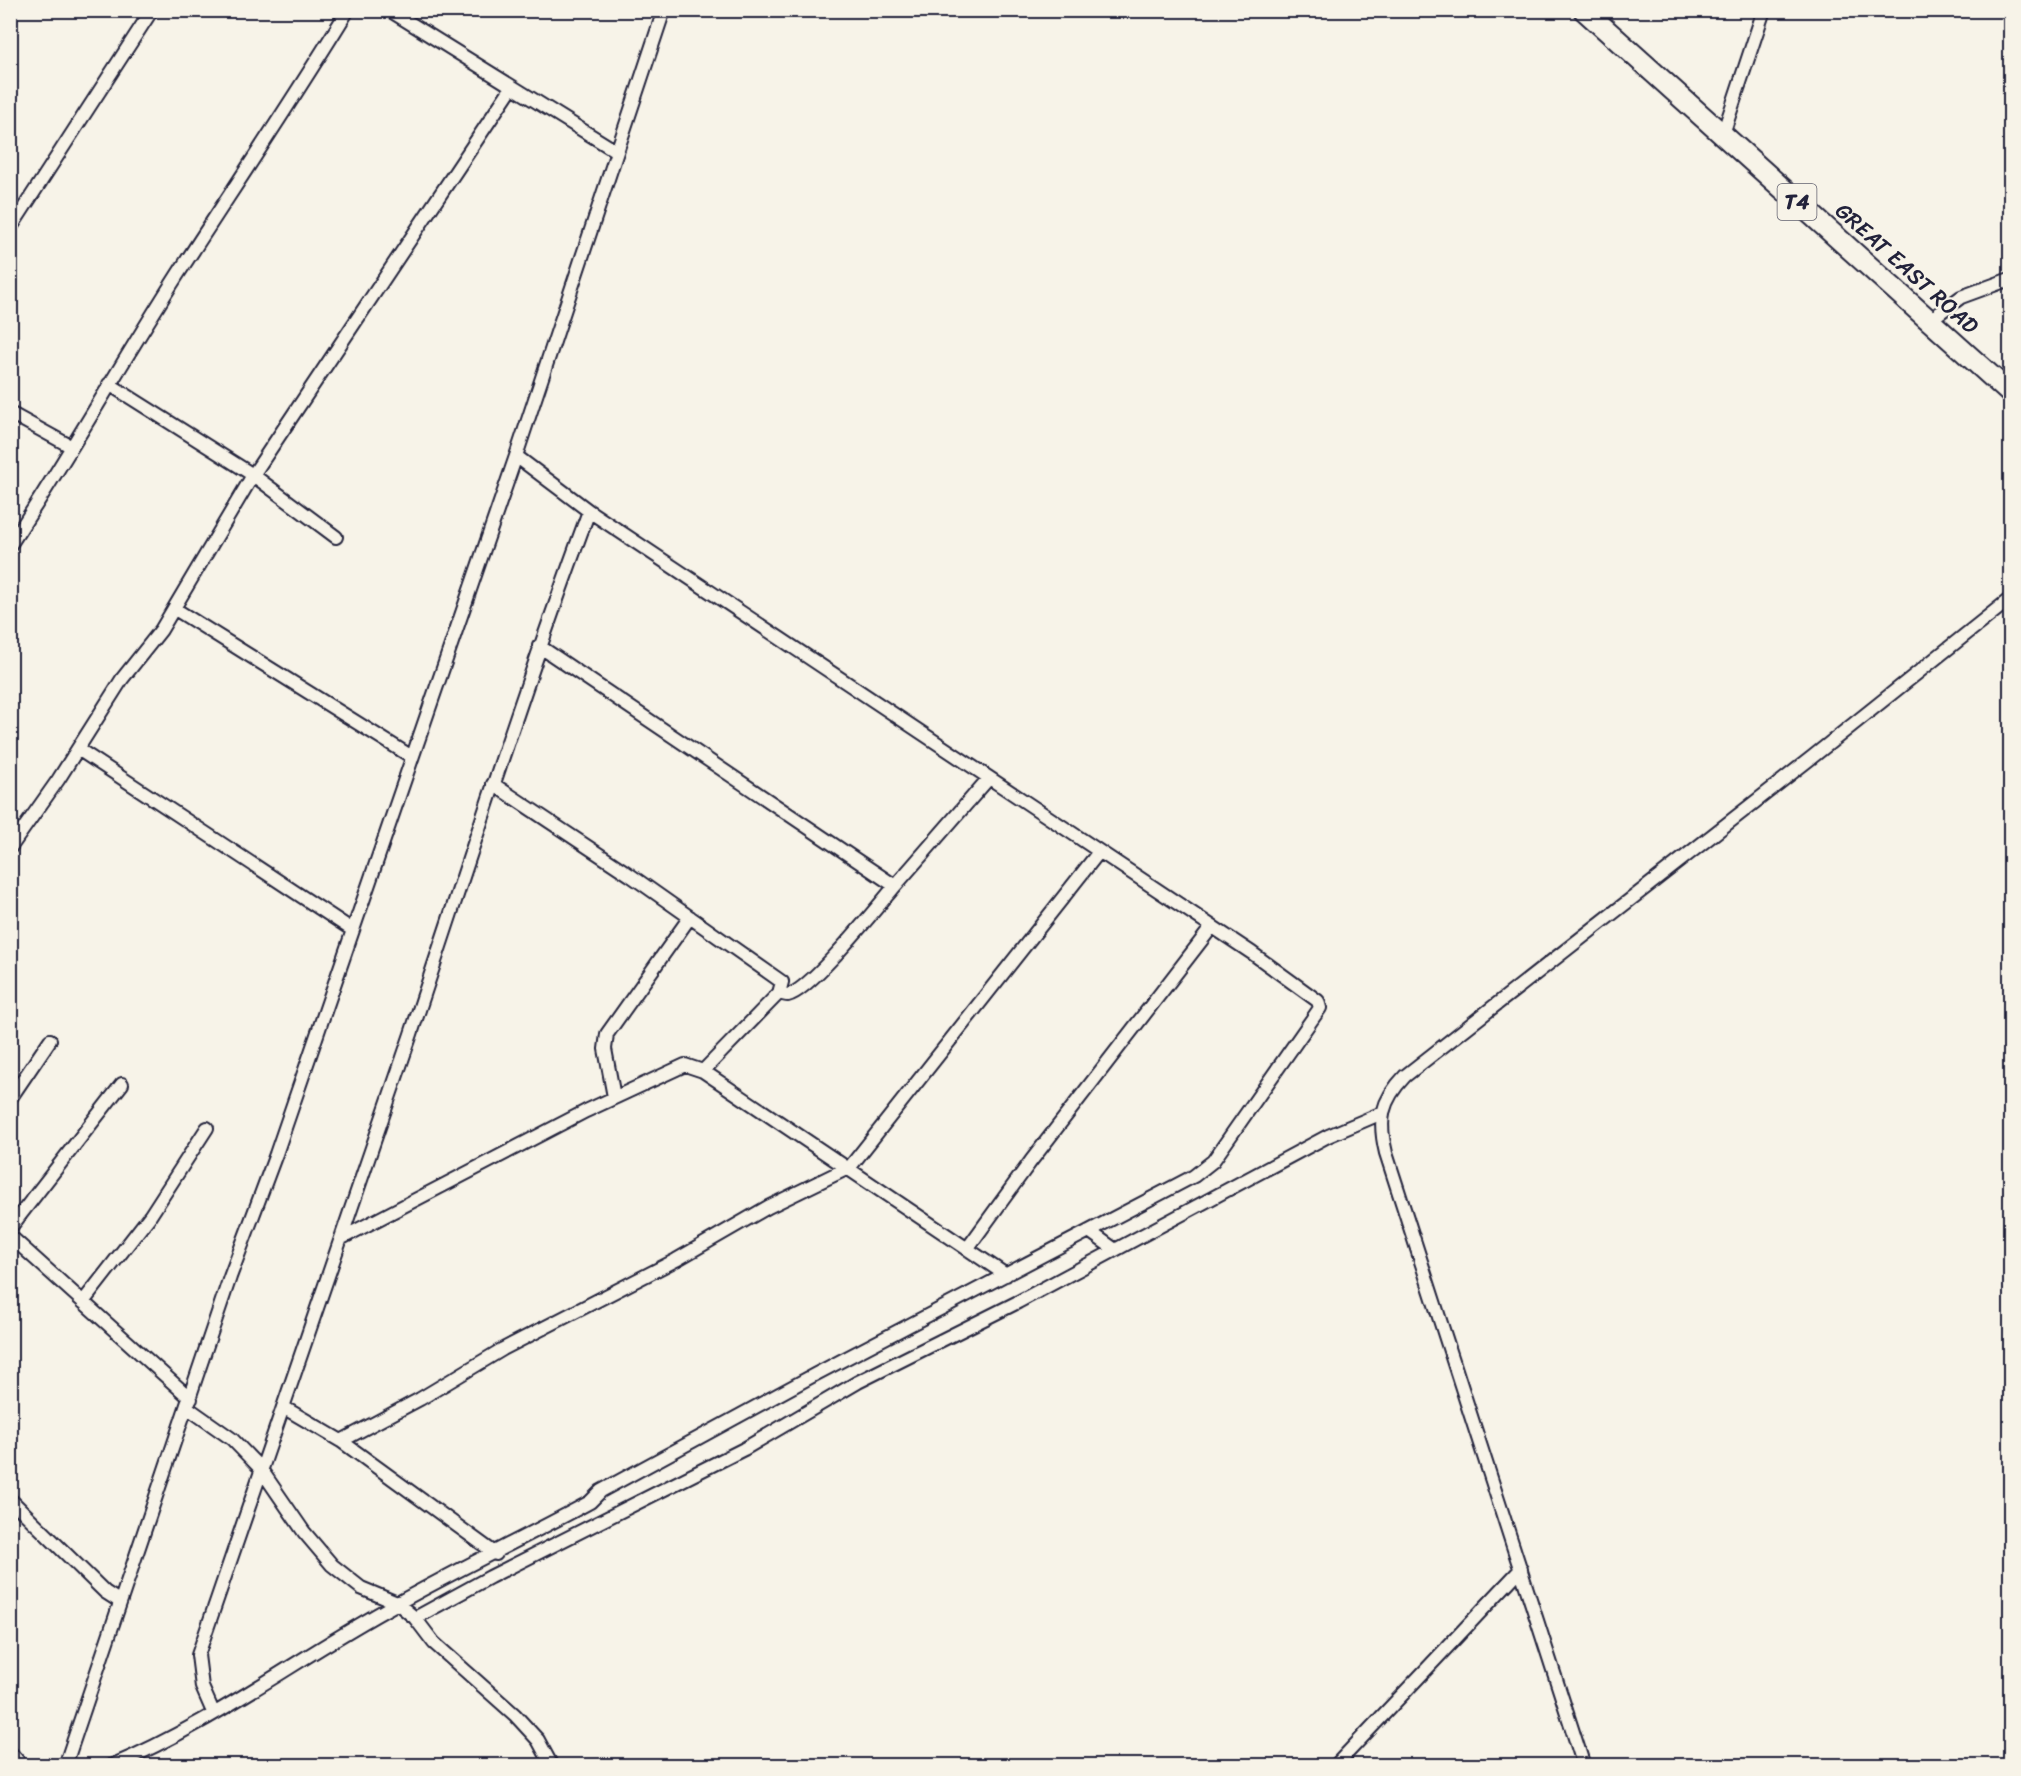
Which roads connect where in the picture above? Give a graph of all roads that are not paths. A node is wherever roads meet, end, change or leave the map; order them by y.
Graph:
1 (152, 10) edge
2 (348, 10) edge
3 (389, 10) edge
4 (664, 10) edge
5 (1584, 10) edge
6 (1764, 10) edge
7 (512, 87) junction
8 (1723, 134) junction
9 (616, 150) junction
10 (10, 229) edge
11 (2010, 279) edge
12 (1930, 320) junction
13 (109, 384) junction
14 (2010, 393) edge
15 (10, 413) edge
16 (72, 447) junction
17 (516, 456) junction
18 (253, 475) junction
19 (589, 511) junction
20 (336, 537) dead end
21 (10, 544) edge
22 (2010, 598) edge
23 (175, 609) junction
24 (538, 646) junction
25 (78, 749) junction
26 (412, 757) junction
27 (989, 778) junction
28 (493, 784) junction
29 (10, 848) edge
30 (1099, 852) junction
31 (895, 886) junction
32 (690, 917) junction
33 (1211, 928) junction
34 (351, 929) junction
35 (779, 993) junction
36 (50, 1040) dead end
37 (703, 1071) junction
38 (122, 1084) dead end
39 (614, 1098) junction
40 (10, 1099) edge
41 (1382, 1113) junction
42 (207, 1128) dead end
43 (845, 1168) junction
44 (10, 1228) edge
45 (1089, 1231) junction
46 (10, 1236) edge
47 (342, 1238) junction
48 (967, 1249) junction
49 (1114, 1249) junction
50 (1006, 1275) junction
51 (83, 1302) junction
52 (189, 1403) junction
53 (283, 1407) junction
54 (341, 1441) junction
55 (260, 1468) junction
56 (10, 1499) edge
57 (496, 1554) junction
58 (1521, 1569) junction
59 (119, 1601) junction
60 (397, 1603) junction
61 (415, 1618) junction
62 (213, 1712) junction
63 (10, 1752) edge
64 (22, 1766) edge
65 (65, 1766) edge
66 (111, 1766) edge
67 (552, 1766) edge
68 (1335, 1766) edge
69 (1584, 1766) edge

1 - 10 street
2 - 13 street
3 - 7 street
4 - 9 street
5 - 8 highway, GREAT EAST ROAD / T4
6 - 8 street
7 - 9 street
7 - 18 street
8 - 12 highway, GREAT EAST ROAD / T4
9 - 17 street
11 - 12 street
12 - 14 highway, GREAT EAST ROAD / T4
13 - 16 street
13 - 18 street
15 - 16 street
16 - 21 street
17 - 19 street
17 - 26 street
18 - 20 street
18 - 23 street
19 - 24 street
19 - 27 street
22 - 41 street
23 - 25 street
23 - 26 street
24 - 28 street
24 - 31 street
25 - 29 street
25 - 34 street
26 - 34 street
27 - 30 street
27 - 31 street
28 - 32 street
28 - 47 street
30 - 33 street
30 - 43 street
31 - 35 street
32 - 35 street
32 - 39 street
33 - 45 street
33 - 48 street
34 - 52 street
35 - 37 street
36 - 40 street
37 - 39 street
37 - 43 street
38 - 44 street
39 - 47 street
41 - 49 street
41 - 58 street
42 - 51 street
43 - 48 street
43 - 54 street
45 - 49 street
45 - 50 street
46 - 51 street
47 - 53 street
48 - 50 street
49 - 61 street
50 - 57 street
51 - 52 street
52 - 55 street
52 - 59 street
53 - 54 street
53 - 55 street
54 - 57 street
55 - 60 street
55 - 62 street
56 - 59 street
57 - 60 street
58 - 68 street
58 - 69 street
59 - 65 street
60 - 61 street
60 - 62 street
61 - 67 street
62 - 66 street
63 - 64 street

